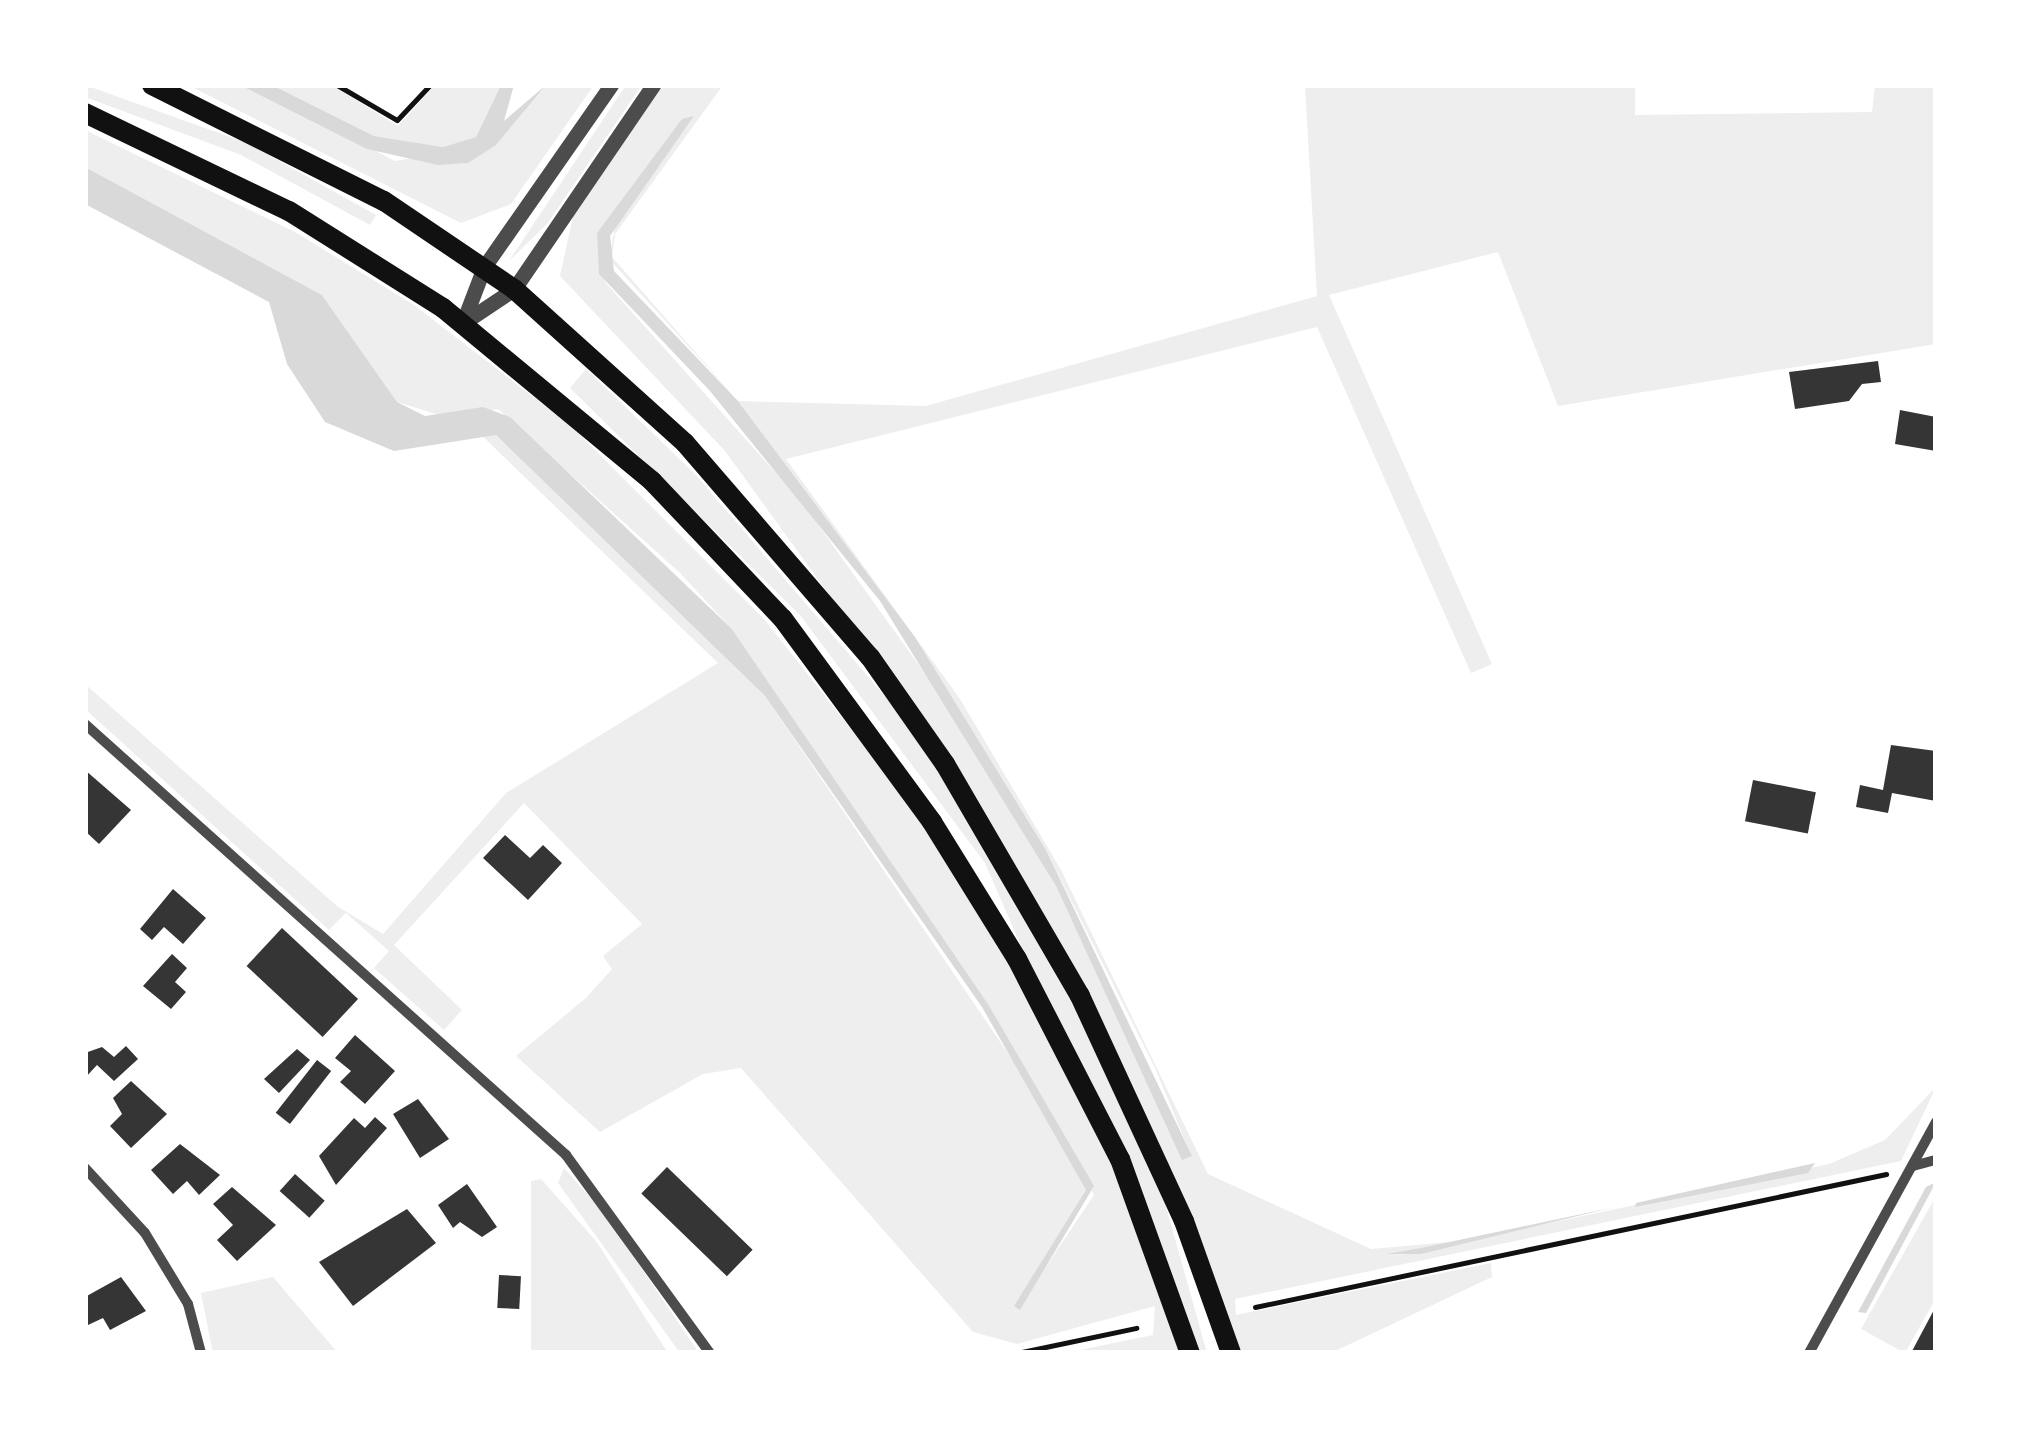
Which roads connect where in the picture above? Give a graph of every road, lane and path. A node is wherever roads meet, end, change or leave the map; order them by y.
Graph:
1 (152, 85) edge
2 (337, 85) edge
3 (430, 85) edge
4 (611, 85) edge
5 (653, 85) edge
6 (85, 114) edge
7 (484, 267) junction
8 (514, 289) junction
9 (463, 323) junction
10 (85, 724) edge
11 (1936, 1122) edge
12 (1936, 1160) edge
13 (1912, 1166) junction
14 (85, 1168) edge
15 (1255, 1306) dead end
16 (1136, 1328) dead end
17 (201, 1353) edge
18 (710, 1353) edge
19 (1017, 1353) edge
20 (1190, 1353) edge
21 (1231, 1353) edge
22 (1809, 1353) edge

1 - 7 main road
2 - 3 path
4 - 7 street
5 - 8 street
6 - 9 main road
7 - 8 main road
7 - 9 street
8 - 9 street
8 - 21 main road
9 - 20 main road
10 - 18 street
11 - 13 street
12 - 13 street
13 - 15 path
13 - 22 street
14 - 17 street
16 - 19 path

